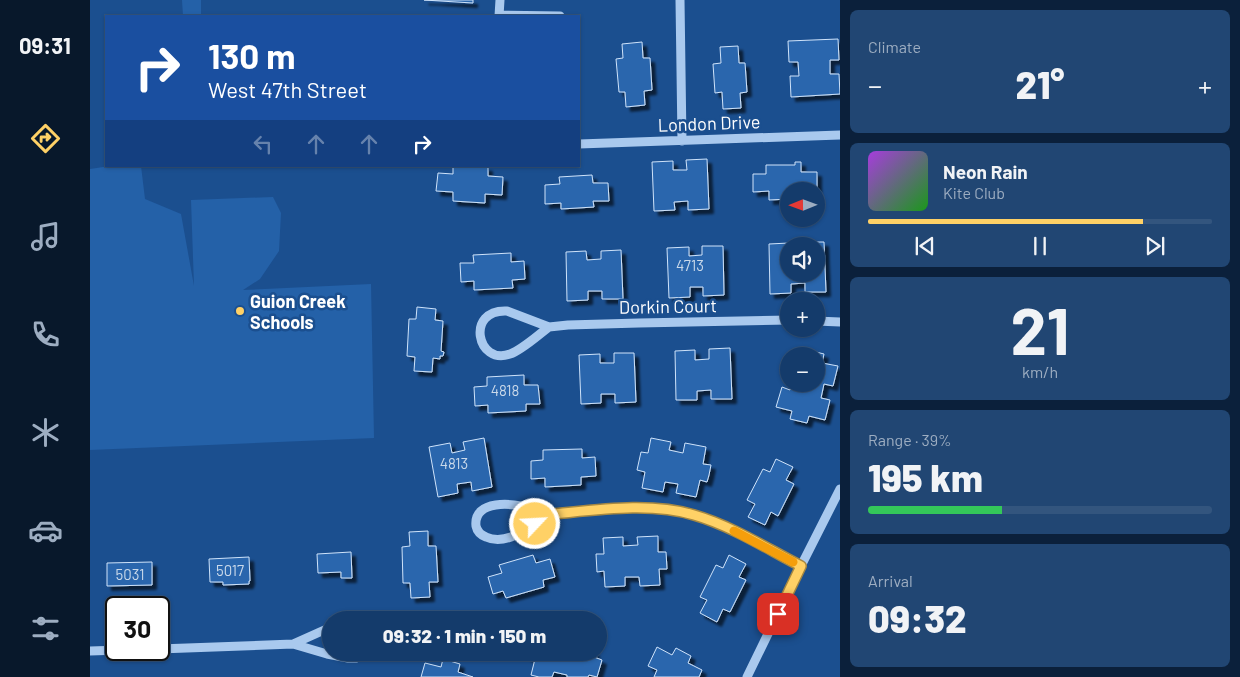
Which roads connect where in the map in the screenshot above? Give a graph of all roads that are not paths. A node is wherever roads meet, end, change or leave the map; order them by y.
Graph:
1 (500, 0) edge
2 (680, 0) edge
3 (499, 15) edge
4 (840, 135) edge
5 (682, 141) junction
6 (580, 144) edge
7 (780, 320) edge
8 (825, 321) edge
9 (840, 322) edge
10 (549, 327) junction
11 (840, 489) edge
12 (543, 515) junction
13 (801, 566) junction
14 (322, 630) edge
15 (293, 644) junction
16 (170, 649) edge
17 (90, 651) edge
18 (105, 651) edge
19 (322, 653) edge
20 (747, 677) edge

1 - 3 street
2 - 5 street
4 - 5 street, London Drive
5 - 6 street, London Drive
7 - 10 street, Dorkin Court
8 - 9 street
10 - 10 street, Dorkin Court
11 - 13 street
12 - 12 street
12 - 13 street
13 - 20 street
14 - 15 street
15 - 16 street
15 - 19 street
17 - 18 street

